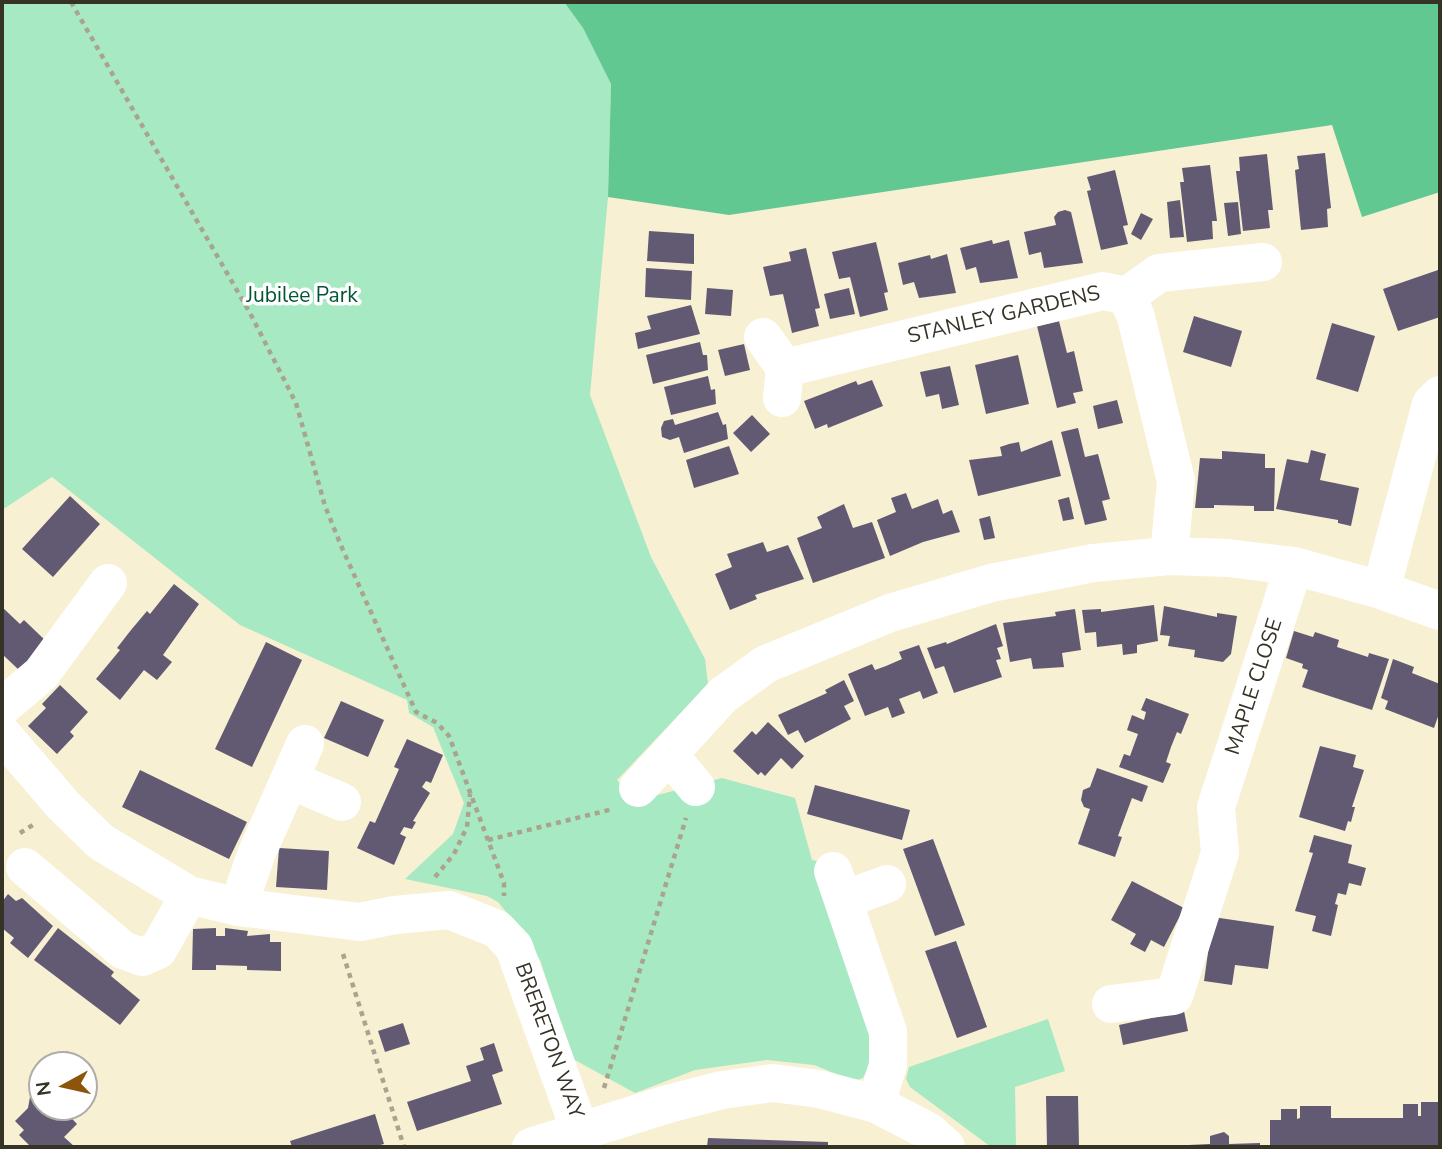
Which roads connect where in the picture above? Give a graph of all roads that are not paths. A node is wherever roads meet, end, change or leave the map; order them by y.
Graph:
1 (1263, 262) dead end
2 (1127, 296) junction
3 (777, 368) dead end
4 (1440, 395) edge
5 (1169, 556) junction
6 (1294, 566) junction
7 (108, 583) dead end
8 (1381, 590) junction
9 (1440, 611) edge
10 (2, 707) edge
11 (2, 734) edge
12 (306, 744) dead end
13 (669, 755) junction
14 (290, 780) junction
15 (696, 787) road end
16 (630, 797) road end
17 (342, 802) dead end
18 (24, 867) dead end
19 (887, 884) dead end
20 (189, 895) junction
21 (238, 907) junction
22 (1111, 1004) dead end
23 (876, 1104) junction
24 (586, 1130) junction
25 (531, 1147) edge
26 (946, 1147) edge

1 - 2 street
2 - 3 street, STANLEY GARDENS
2 - 5 street, STANLEY GARDENS
4 - 8 street
5 - 6 street
5 - 13 street
6 - 8 street
6 - 22 street, MAPLE CLOSE
7 - 10 street
8 - 9 street
11 - 20 street
12 - 14 street
13 - 15 street
13 - 16 street
14 - 17 street
14 - 21 street
18 - 20 street
19 - 23 street
20 - 21 street
21 - 24 street, BRERETON WAY
23 - 24 street
23 - 26 street
24 - 25 street

